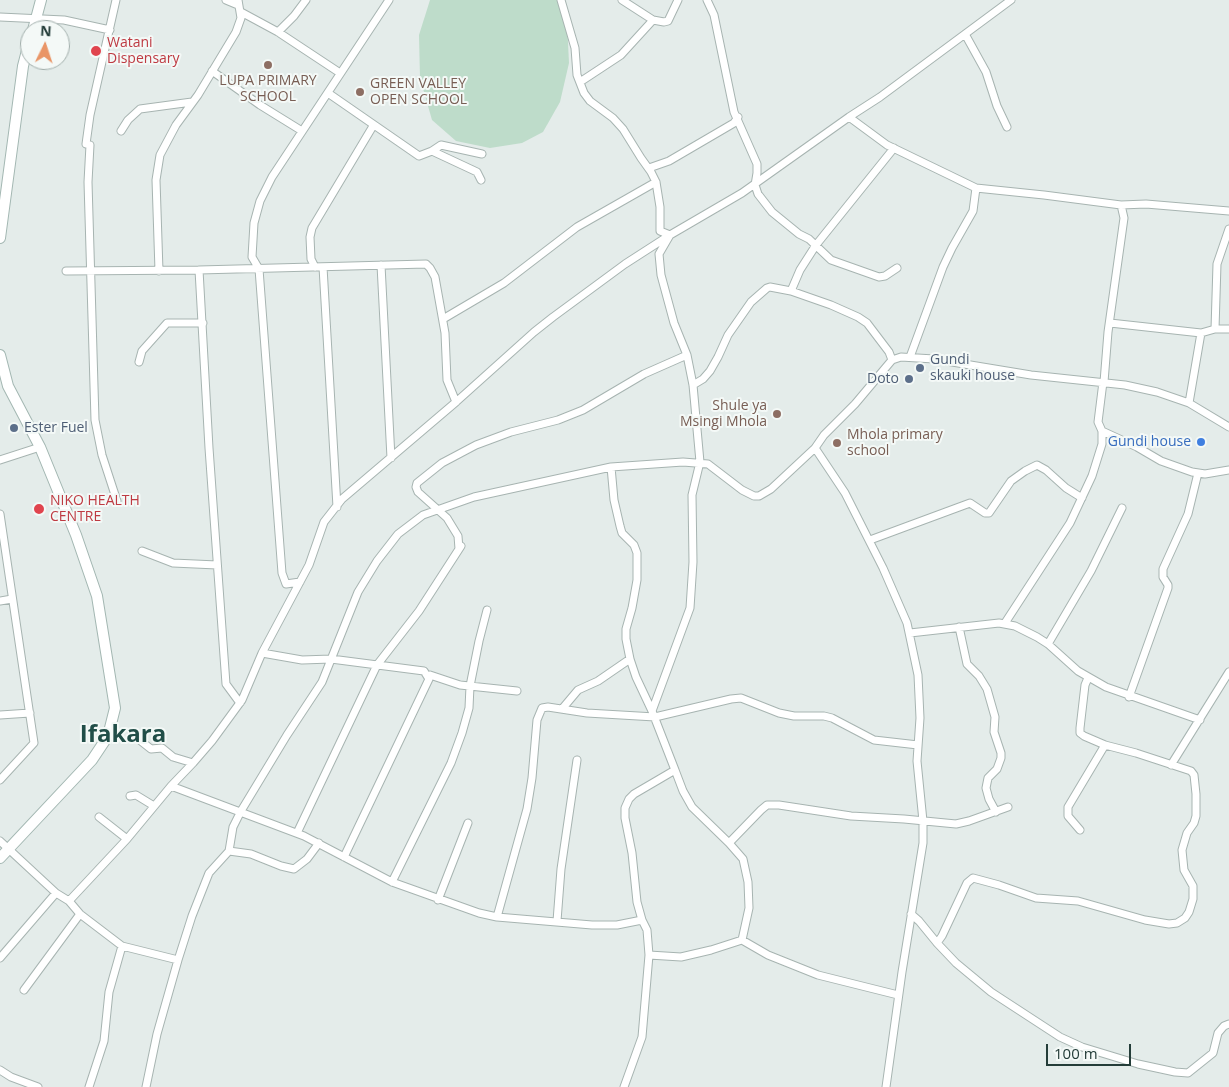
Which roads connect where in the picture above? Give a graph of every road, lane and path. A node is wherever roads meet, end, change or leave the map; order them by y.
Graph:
1 (42, 0) edge
2 (116, 0) edge
3 (226, 0) edge
4 (306, 0) edge
5 (389, 0) edge
6 (561, 0) edge
7 (622, 0) edge
8 (678, 0) edge
9 (707, 0) edge
10 (1011, 0) edge
11 (239, 6) edge
12 (0, 17) edge
13 (36, 18) junction
14 (653, 20) junction
15 (110, 30) junction
16 (278, 32) junction
17 (965, 34) junction
18 (22, 70) edge
19 (212, 71) junction
20 (340, 72) junction
21 (580, 82) junction
22 (328, 94) junction
23 (192, 102) junction
24 (849, 117) junction
25 (738, 118) junction
26 (373, 126) junction
27 (1007, 127) dead end
28 (121, 131) dead end
29 (302, 131) junction
30 (894, 148) junction
31 (432, 151) junction
32 (482, 154) dead end
33 (649, 168) junction
34 (481, 180) dead end
35 (656, 182) junction
36 (755, 185) junction
37 (976, 188) junction
38 (1121, 206) junction
39 (1229, 211) edge
40 (1229, 229) edge
41 (670, 235) junction
42 (0, 238) edge
43 (816, 244) junction
44 (381, 265) junction
45 (319, 267) junction
46 (897, 268) dead end
47 (259, 269) junction
48 (199, 270) junction
49 (90, 271) junction
50 (159, 271) junction
51 (66, 272) dead end
52 (791, 291) junction
53 (444, 319) junction
54 (203, 323) junction
55 (1110, 324) junction
56 (1215, 329) junction
57 (1229, 329) edge
58 (1201, 333) junction
59 (0, 354) edge
60 (687, 355) junction
61 (910, 357) junction
62 (892, 360) junction
63 (139, 362) dead end
64 (1104, 382) junction
65 (693, 385) junction
66 (456, 402) junction
67 (1189, 403) junction
68 (1229, 427) edge
69 (1102, 431) junction
70 (40, 447) junction
71 (815, 448) junction
72 (391, 458) junction
73 (0, 460) edge
74 (700, 462) junction
75 (611, 467) junction
76 (1229, 470) edge
77 (1198, 473) junction
78 (1082, 498) junction
79 (117, 501) dead end
80 (337, 507) junction
81 (1122, 508) dead end
82 (438, 509) junction
83 (0, 514) edge
84 (870, 540) junction
85 (142, 552) dead end
86 (217, 565) junction
87 (300, 582) junction
88 (12, 599) junction
89 (0, 601) edge
90 (487, 610) dead end
91 (1005, 623) junction
92 (959, 627) junction
93 (910, 634) junction
94 (1048, 644) junction
95 (262, 653) junction
96 (331, 659) junction
97 (630, 659) junction
98 (377, 665) junction
99 (1229, 672) edge
100 (1088, 678) junction
101 (429, 679) junction
102 (470, 686) junction
103 (516, 692) dead end
104 (1129, 697) junction
105 (240, 703) junction
106 (562, 709) junction
107 (30, 712) junction
108 (654, 714) junction
109 (0, 715) edge
110 (1200, 720) junction
111 (132, 734) dead end
112 (918, 745) junction
113 (1105, 745) junction
114 (577, 760) dead end
115 (193, 763) junction
116 (1171, 765) junction
117 (675, 770) junction
118 (0, 780) edge
119 (171, 786) junction
120 (130, 796) dead end
121 (154, 806) junction
122 (1008, 807) dead end
123 (241, 811) junction
124 (996, 812) junction
125 (99, 817) dead end
126 (923, 820) junction
127 (468, 823) dead end
128 (1080, 830) dead end
129 (297, 833) junction
130 (127, 839) junction
131 (0, 840) edge
132 (319, 843) junction
133 (729, 843) junction
134 (10, 849) junction
135 (229, 851) junction
136 (344, 857) junction
137 (0, 858) edge
138 (392, 882) junction
139 (56, 893) junction
140 (438, 900) junction
141 (69, 901) junction
142 (80, 914) junction
143 (911, 914) junction
144 (497, 917) junction
145 (642, 920) junction
146 (557, 921) junction
147 (742, 940) junction
148 (937, 943) junction
149 (122, 946) junction
150 (649, 955) junction
151 (0, 958) edge
152 (178, 960) junction
153 (24, 990) dead end
154 (898, 995) junction
155 (1229, 1024) edge
156 (0, 1070) edge
157 (38, 1087) edge
158 (89, 1087) edge
159 (146, 1087) edge
160 (624, 1087) edge
161 (886, 1087) edge

1 - 13 main road
2 - 15 street
3 - 11 street
4 - 16 street
5 - 20 street
6 - 21 street
7 - 14 street
8 - 14 street
9 - 25 street
10 - 17 street
11 - 16 street
11 - 19 street
12 - 13 street
13 - 15 street
14 - 21 street
15 - 49 street
16 - 20 street
17 - 24 street
17 - 27 street
18 - 42 main road
19 - 23 street
19 - 29 street
20 - 22 street
21 - 33 street
22 - 26 street
22 - 29 street
23 - 28 street
23 - 50 street
24 - 30 street
24 - 36 street
25 - 33 street
25 - 36 street
26 - 31 street
26 - 45 street
29 - 47 street
30 - 37 street
30 - 43 street
31 - 32 street
31 - 34 street
33 - 35 street
35 - 41 street
35 - 53 street
36 - 41 street
36 - 43 street
37 - 38 street
37 - 61 street
38 - 39 street
38 - 55 street
40 - 56 street
41 - 60 street
41 - 66 street
43 - 46 street
43 - 52 street
44 - 45 street
44 - 53 street
44 - 72 street
45 - 47 street
45 - 80 street
47 - 48 street
47 - 87 street
48 - 50 street
48 - 54 street
49 - 50 street
49 - 51 street
49 - 79 street
52 - 62 street
52 - 65 street
53 - 66 street
54 - 63 street
54 - 86 street
55 - 58 street
55 - 64 street
56 - 57 street
56 - 58 street
58 - 67 street
59 - 70 main road
60 - 65 street
60 - 82 street
61 - 62 street
61 - 64 street
62 - 71 street
64 - 67 street
64 - 69 street
65 - 74 street
66 - 72 street
67 - 68 street
69 - 77 street
69 - 78 street
70 - 73 street
70 - 134 main road
71 - 74 street
71 - 84 street
72 - 80 street
74 - 75 street
74 - 108 street
75 - 82 street
75 - 97 street
76 - 77 street
77 - 104 street
78 - 84 street
78 - 91 street
80 - 87 street
81 - 94 street
82 - 96 street
82 - 98 street
83 - 88 street
84 - 93 street
85 - 86 street
86 - 105 street
87 - 95 street
88 - 89 street
88 - 107 street
90 - 102 street
91 - 92 street
91 - 94 street
92 - 93 street
92 - 124 street
93 - 112 street
94 - 100 street
95 - 96 street
95 - 105 street
96 - 98 street
96 - 123 street
97 - 106 street
97 - 108 street
98 - 101 street
98 - 129 street
99 - 110 street
100 - 104 street
100 - 113 street
101 - 102 street
101 - 136 street
102 - 103 street
102 - 138 street
104 - 110 street
105 - 115 street
106 - 108 street
106 - 144 street
107 - 109 street
107 - 118 street
108 - 112 street
108 - 117 street
110 - 116 street
111 - 115 street
112 - 126 street
113 - 116 street
113 - 128 street
114 - 146 street
115 - 119 street
116 - 148 street
117 - 133 street
117 - 145 street
119 - 121 street
119 - 123 street
120 - 121 street
121 - 130 street
122 - 124 street
123 - 129 street
123 - 135 street
124 - 126 street
125 - 130 street
126 - 133 street
126 - 143 street
127 - 140 street
129 - 132 street
130 - 141 street
131 - 134 street
132 - 135 street
132 - 136 street
133 - 147 street
134 - 137 main road
134 - 139 street
135 - 152 street
136 - 138 street
138 - 140 street
139 - 141 street
139 - 151 street
140 - 144 street
141 - 142 street
142 - 149 street
142 - 153 street
143 - 148 street
143 - 154 street
144 - 146 street
145 - 146 street
145 - 150 street
147 - 150 street
147 - 154 street
148 - 155 street
149 - 152 street
149 - 158 street
150 - 160 street
152 - 159 street
154 - 161 street
156 - 157 street

